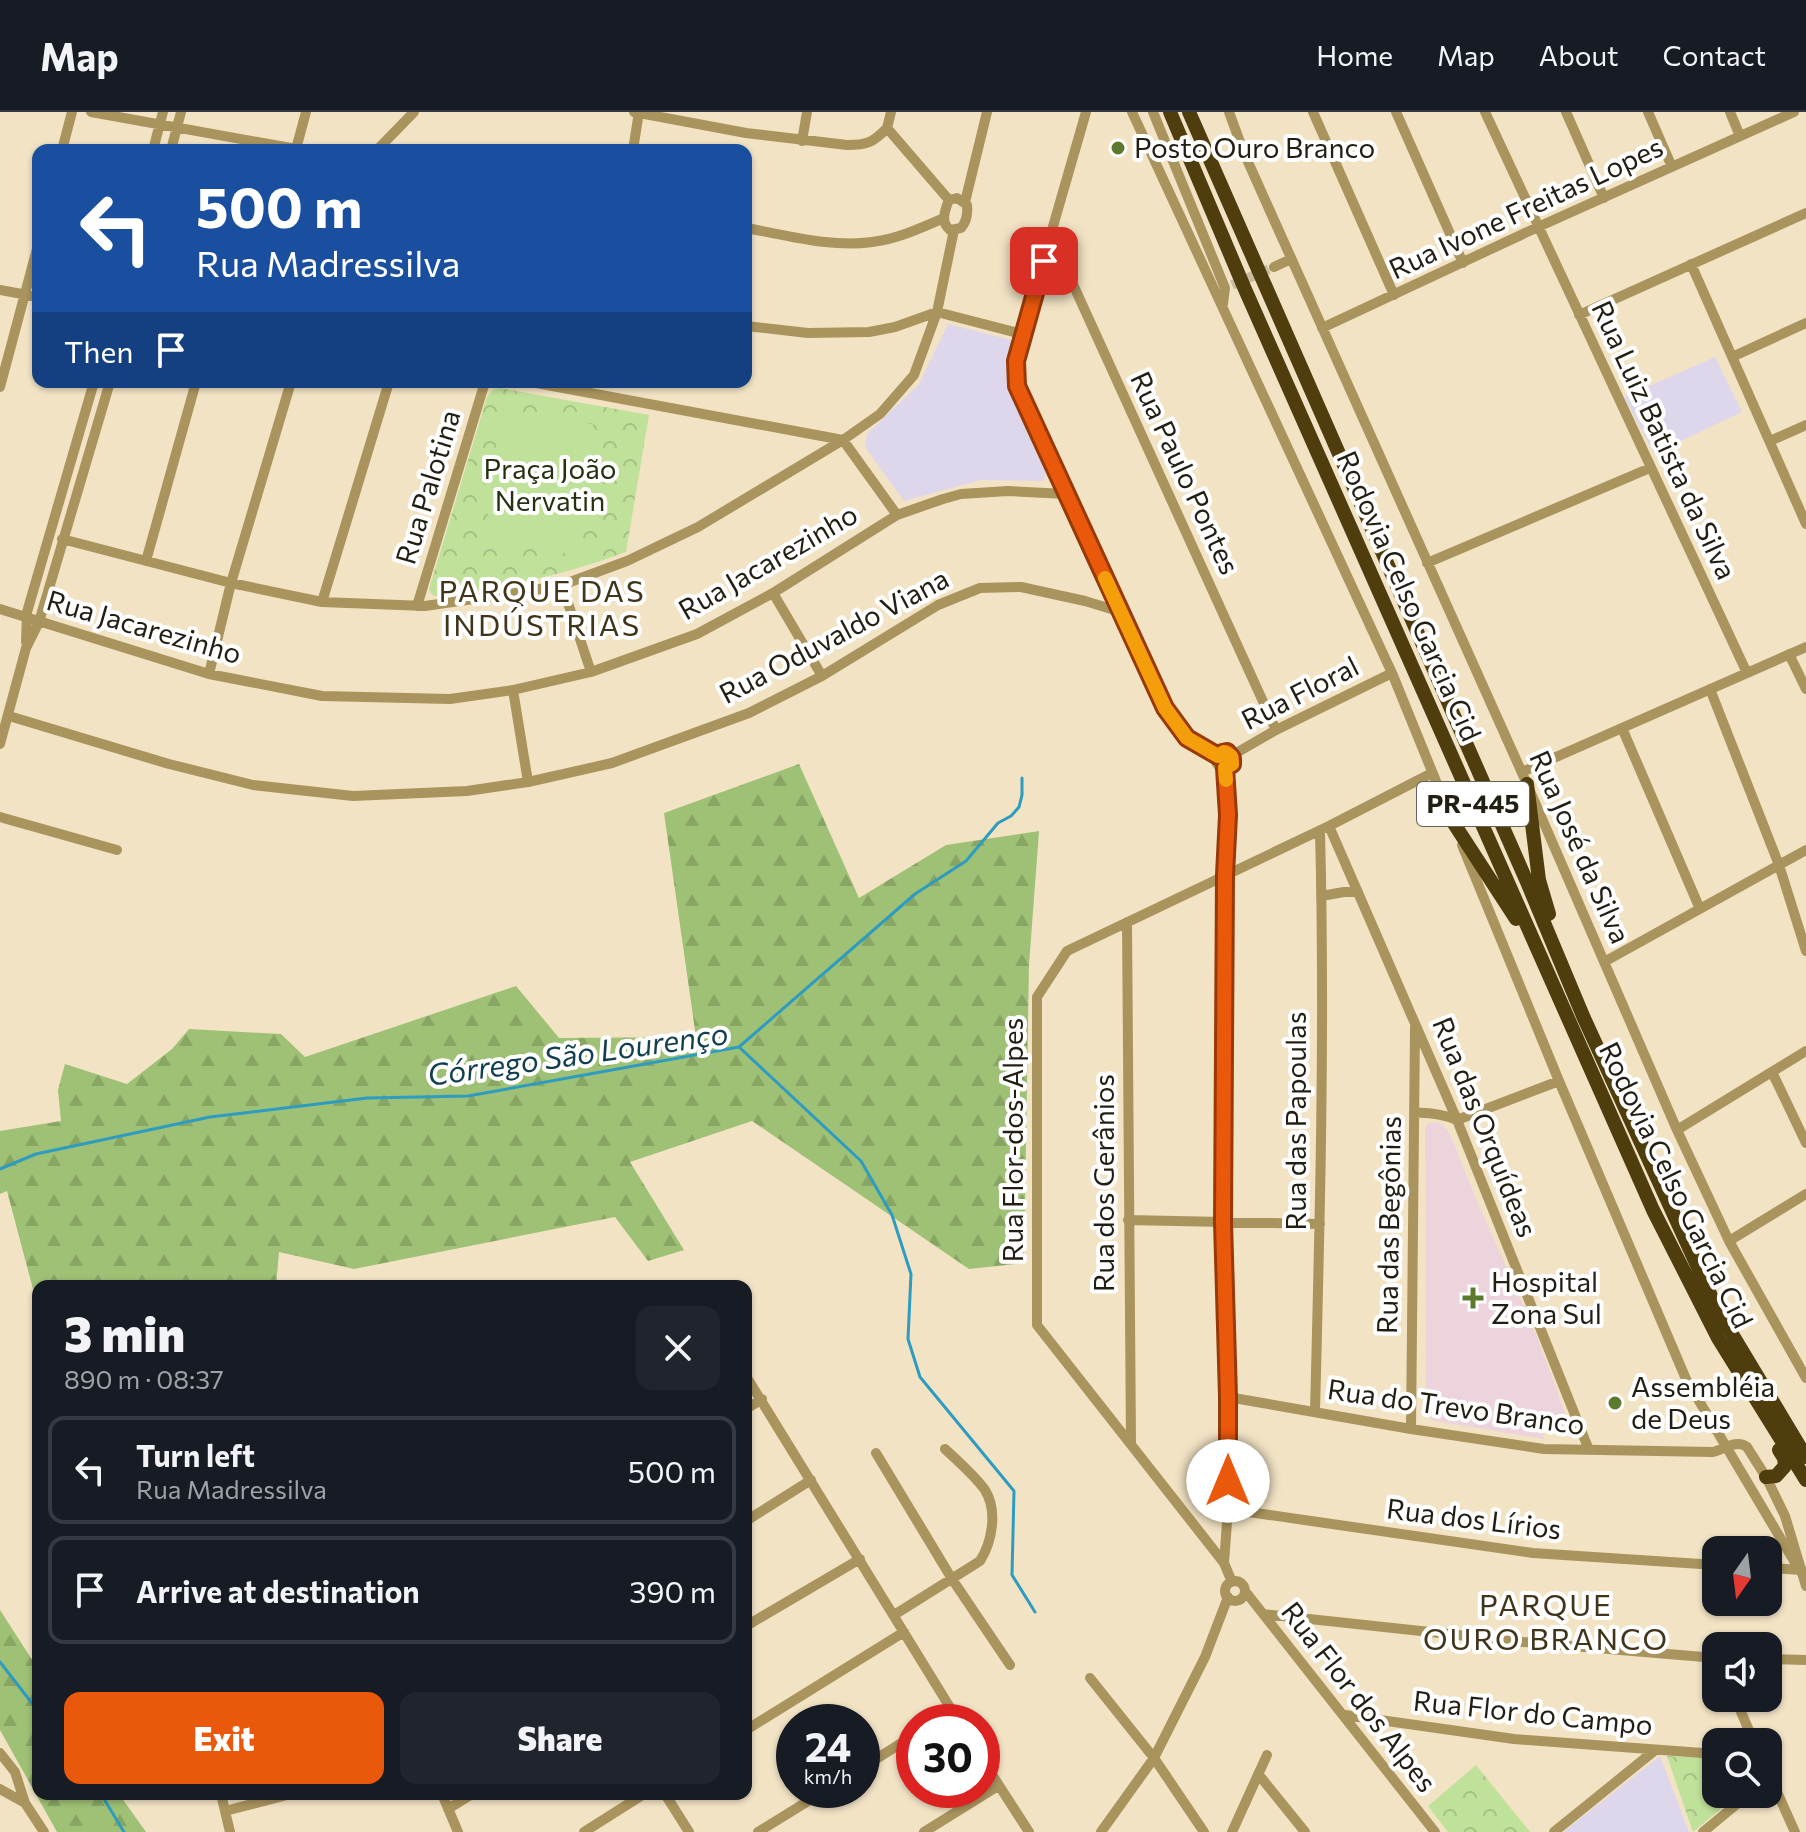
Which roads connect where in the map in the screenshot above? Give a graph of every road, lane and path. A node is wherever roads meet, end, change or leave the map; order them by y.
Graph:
1 (72, 112) edge
2 (91, 112) edge
3 (163, 112) edge
4 (181, 112) edge
5 (306, 112) edge
6 (637, 112) edge
7 (807, 112) edge
8 (891, 112) edge
9 (987, 112) edge
10 (1086, 112) edge
11 (1132, 112) edge
12 (1153, 112) edge
13 (1170, 112) edge
14 (1189, 112) edge
15 (1221, 112) edge
16 (1229, 112) edge
17 (1313, 112) edge
18 (1396, 112) edge
19 (1485, 112) edge
20 (1566, 112) edge
21 (1648, 112) edge
22 (1730, 112) edge
23 (1794, 112) edge
24 (412, 113) edge
25 (159, 124) junction
26 (176, 127) junction
27 (887, 128) junction
28 (1740, 136) junction
29 (802, 141) junction
30 (64, 144) edge
31 (154, 144) edge
32 (172, 144) edge
33 (269, 144) edge
34 (297, 144) edge
35 (383, 144) edge
36 (634, 144) edge
37 (1244, 153) junction
38 (1672, 167) junction
39 (1604, 198) junction
40 (949, 200) junction
41 (965, 202) junction
42 (1806, 213) edge
43 (944, 218) junction
44 (1538, 227) junction
45 (752, 229) edge
46 (954, 230) junction
47 (1051, 236) junction
48 (1291, 259) junction
49 (1463, 263) junction
50 (1691, 264) junction
51 (1274, 267) tunnel mouth
52 (32, 270) edge
53 (1225, 289) junction
54 (0, 290) edge
55 (26, 294) junction
56 (1394, 295) junction
57 (32, 296) edge
58 (937, 312) junction
59 (1579, 315) junction
60 (1806, 323) edge
61 (752, 327) edge
62 (1322, 328) junction
63 (1022, 334) junction
64 (1732, 357) junction
65 (0, 387) edge
66 (92, 388) edge
67 (108, 388) edge
68 (194, 388) edge
69 (289, 388) edge
70 (387, 388) edge
71 (483, 388) edge
72 (592, 388) edge
73 (1806, 425) edge
74 (843, 440) junction
75 (1770, 441) junction
76 (1650, 468) junction
77 (1066, 494) junction
78 (897, 515) junction
79 (1806, 522) edge
80 (62, 539) junction
81 (146, 561) junction
82 (1427, 563) junction
83 (231, 583) junction
84 (562, 585) junction
85 (773, 593) junction
86 (322, 602) junction
87 (417, 606) junction
88 (0, 609) edge
89 (1121, 612) junction
90 (26, 617) junction
91 (39, 622) junction
92 (1806, 647) edge
93 (26, 648) junction
94 (1789, 654) junction
95 (591, 672) junction
96 (1392, 673) junction
97 (1747, 673) junction
98 (209, 674) junction
99 (822, 676) junction
100 (1710, 689) junction
101 (1806, 689) edge
102 (513, 690) junction
103 (9, 716) junction
104 (1622, 728) junction
105 (1276, 730) junction
106 (0, 744) edge
107 (1218, 756) junction
108 (1231, 756) junction
109 (1225, 768) junction
110 (1432, 773) junction
111 (1524, 778) junction
112 (528, 782) junction
113 (0, 817) edge
114 (1451, 819) junction
115 (1324, 828) junction
116 (117, 850) dead end
117 (1806, 850) edge
118 (1779, 865) junction
119 (1225, 875) junction
120 (1358, 892) junction
121 (1321, 896) junction
122 (1700, 909) junction
123 (1127, 922) junction
124 (1806, 951) edge
125 (1604, 962) junction
126 (1561, 1002) junction
127 (1583, 1016) junction
128 (1415, 1021) junction
129 (1806, 1051) edge
130 (1772, 1072) junction
131 (1559, 1081) junction
132 (1414, 1113) junction
133 (1457, 1120) junction
134 (1677, 1130) junction
135 (1806, 1143) edge
136 (1806, 1194) edge
137 (1128, 1220) junction
138 (1223, 1222) junction
139 (1320, 1224) junction
140 (1729, 1241) junction
141 (1718, 1338) junction
142 (1806, 1378) edge
143 (752, 1385) edge
144 (1228, 1397) junction
145 (762, 1399) junction
146 (752, 1405) edge
147 (1315, 1412) junction
148 (1411, 1429) junction
149 (1131, 1445) junction
150 (945, 1449) dead end
151 (1726, 1449) junction
152 (1589, 1450) junction
153 (876, 1453) dead end
154 (1806, 1457) edge
155 (1766, 1477) junction
156 (811, 1480) junction
157 (1806, 1480) edge
158 (1228, 1509) junction
159 (752, 1517) edge
160 (860, 1559) junction
161 (1224, 1563) junction
162 (1702, 1564) edge
163 (1782, 1569) edge
164 (1803, 1570) edge
165 (952, 1579) junction
166 (1232, 1582) junction
167 (1806, 1586) edge
168 (1245, 1591) junction
169 (1228, 1597) junction
170 (1263, 1614) junction
171 (894, 1615) junction
172 (752, 1622) edge
173 (904, 1632) junction
174 (1702, 1657) edge
175 (1782, 1659) edge
176 (1806, 1660) edge
177 (1010, 1665) dead end
178 (1090, 1678) dead end
179 (949, 1704) edge
180 (1345, 1715) junction
181 (752, 1726) edge
182 (1654, 1751) junction
183 (0, 1753) edge
184 (1702, 1753) edge
185 (1267, 1755) dead end
186 (1154, 1758) junction
187 (1259, 1775) junction
188 (0, 1789) edge
189 (1000, 1789) edge
190 (222, 1800) edge
191 (268, 1800) edge
192 (444, 1800) edge
193 (462, 1800) edge
194 (635, 1800) edge
195 (669, 1800) edge
196 (25, 1803) junction
197 (1782, 1804) edge
198 (797, 1808) edge
199 (963, 1808) edge
200 (1732, 1808) edge
201 (448, 1809) junction
202 (225, 1811) junction
203 (455, 1831) edge
204 (44, 1832) edge
205 (230, 1832) edge
206 (584, 1832) edge
207 (689, 1832) edge
208 (758, 1832) edge
209 (924, 1832) edge
210 (1029, 1832) edge
211 (1101, 1832) edge
212 (1204, 1832) edge
213 (1232, 1832) edge
214 (1305, 1832) edge
215 (1435, 1832) edge
216 (1554, 1832) edge
217 (1703, 1832) edge
218 (1795, 1832) edge

1 - 30 street
2 - 25 street
3 - 25 street
4 - 26 street
5 - 34 street
6 - 29 street
6 - 36 street
7 - 29 street
8 - 27 street
9 - 41 street
10 - 47 street
11 - 53 street
12 - 53 street
13 - 126 highway, Rodovia Celso Garcia Cid / PR-445
14 - 127 highway, Rodovia Celso Garcia Cid / PR-445
15 - 37 street
16 - 37 street
17 - 56 street
18 - 49 street
19 - 44 street, Rua Luiz Batista da Silva
20 - 39 street
21 - 38 street
22 - 28 street
23 - 28 street, Rua Ivone Freitas Lopes
24 - 35 street
25 - 26 street
25 - 31 street
26 - 32 street
26 - 33 street
27 - 29 street
27 - 40 street
28 - 38 street, Rua Ivone Freitas Lopes
37 - 48 street, Rua José da Silva
38 - 39 street, Rua Ivone Freitas Lopes
39 - 44 street, Rua Ivone Freitas Lopes
40 - 41 street
40 - 43 street
41 - 46 street
42 - 50 street
43 - 45 street
43 - 46 street
44 - 49 street, Rua Ivone Freitas Lopes
44 - 59 street, Rua Luiz Batista da Silva
46 - 58 street
47 - 63 street
47 - 105 street, Rua Paulo Pontes
48 - 51 street
48 - 62 street, Rua José da Silva
49 - 56 street, Rua Ivone Freitas Lopes
50 - 59 street
50 - 64 street
52 - 55 street
53 - 96 street
54 - 55 street
55 - 57 street
55 - 65 street
56 - 62 street, Rua Ivone Freitas Lopes
58 - 61 street
58 - 63 street
58 - 74 street
59 - 76 street, Rua Luiz Batista da Silva
60 - 64 street
62 - 82 street, Rua José da Silva
63 - 77 street
64 - 75 street
66 - 90 street
67 - 80 street
68 - 81 street
69 - 83 street
70 - 86 street
71 - 87 street, Rua Palotina
72 - 74 street
73 - 75 street
74 - 78 street
74 - 84 street
75 - 79 street
76 - 82 street
76 - 97 street, Rua Luiz Batista da Silva
77 - 78 street, Rua Jacarezinho
77 - 89 street
78 - 85 street, Rua Jacarezinho
80 - 81 street
80 - 91 street
81 - 83 street
82 - 111 street, Rua José da Silva
83 - 86 street
83 - 98 street
84 - 87 street
84 - 95 street
85 - 95 street, Rua Jacarezinho
85 - 99 street
86 - 87 street
88 - 90 street, Rua Jacarezinho
89 - 99 street, Rua Oduvaldo Viana
89 - 107 street
90 - 91 street, Rua Jacarezinho
90 - 93 street
91 - 93 street
91 - 98 street, Rua Jacarezinho
92 - 94 street
93 - 103 street
94 - 97 street
94 - 101 street
95 - 102 street, Rua Jacarezinho
96 - 105 street, Rua Floral
96 - 110 street
97 - 100 street
98 - 102 street, Rua Jacarezinho
99 - 112 street, Rua Oduvaldo Viana
100 - 104 street
100 - 118 street
102 - 112 street
103 - 106 street
103 - 112 street, Rua Oduvaldo Viana
104 - 111 street
104 - 122 street
105 - 108 street, Rua Floral
107 - 108 street
107 - 109 street
108 - 109 street
109 - 119 street
110 - 114 street
110 - 115 street, Rua Flor-dos-Alpes
111 - 125 street, Rua José da Silva
111 - 127 highway
113 - 116 street
114 - 126 highway
114 - 131 street
115 - 119 street, Rua Flor-dos-Alpes
115 - 120 street, Rua das Orquídeas
115 - 121 street, Rua das Papoulas
117 - 118 street
118 - 122 street
118 - 124 street
119 - 123 street, Rua Flor-dos-Alpes
119 - 138 street
120 - 121 street
120 - 128 street, Rua das Orquídeas
121 - 139 street, Rua das Papoulas
122 - 125 street
123 - 137 street, Rua dos Gerânios
123 - 149 street, Rua Flor-dos-Alpes
125 - 134 street, Rua José da Silva
126 - 141 highway, Rodovia Celso Garcia Cid / PR-445
127 - 154 highway, Rodovia Celso Garcia Cid / PR-445
128 - 132 street, Rua das Begônias
128 - 133 street, Rua das Orquídeas
129 - 130 street
130 - 134 street
130 - 135 street
131 - 133 street
131 - 151 street
132 - 133 street
132 - 148 street, Rua das Begônias
133 - 152 street, Rua das Orquídeas
134 - 140 street, Rua José da Silva
136 - 140 street
137 - 138 street
137 - 149 street, Rua dos Gerânios
138 - 139 street
138 - 144 street
139 - 147 street, Rua das Papoulas
140 - 142 street, Rua José da Silva
141 - 155 highway
141 - 157 highway, Rodovia Celso Garcia Cid / PR-445
143 - 145 street
144 - 147 street, Rua do Trevo Branco
144 - 158 street
145 - 146 street
145 - 156 street
147 - 148 street, Rua do Trevo Branco
148 - 152 street, Rua do Trevo Branco
149 - 161 street, Rua Flor-dos-Alpes
150 - 165 street
151 - 152 street, Rua do Trevo Branco
151 - 155 street
151 - 164 street
153 - 165 street
155 - 164 street
156 - 159 street
156 - 160 street
158 - 161 street
158 - 162 street, Rua dos Lírios
160 - 171 street
160 - 172 street
161 - 166 street, Rua Flor-dos-Alpes
163 - 164 street
164 - 167 street
165 - 171 street
165 - 177 street
166 - 168 street
166 - 169 street
168 - 169 street
168 - 170 street, Rua Flor dos Alpes
169 - 186 street
170 - 174 street
170 - 180 street, Rua Flor dos Alpes
171 - 173 street
173 - 179 street
173 - 181 street
175 - 176 street
178 - 186 street
180 - 182 street, Rua Flor do Campo
180 - 215 street, Rua Flor dos Alpes
182 - 184 street, Rua Flor do Campo
182 - 216 street
183 - 196 street
185 - 187 street
186 - 211 street
186 - 212 street
187 - 213 street
187 - 214 street
188 - 196 street
189 - 210 street
190 - 202 street
191 - 202 street
192 - 201 street
193 - 201 street
194 - 206 street
195 - 207 street
196 - 204 street
197 - 218 street
198 - 208 street
199 - 209 street
200 - 217 street
201 - 203 street
202 - 205 street

